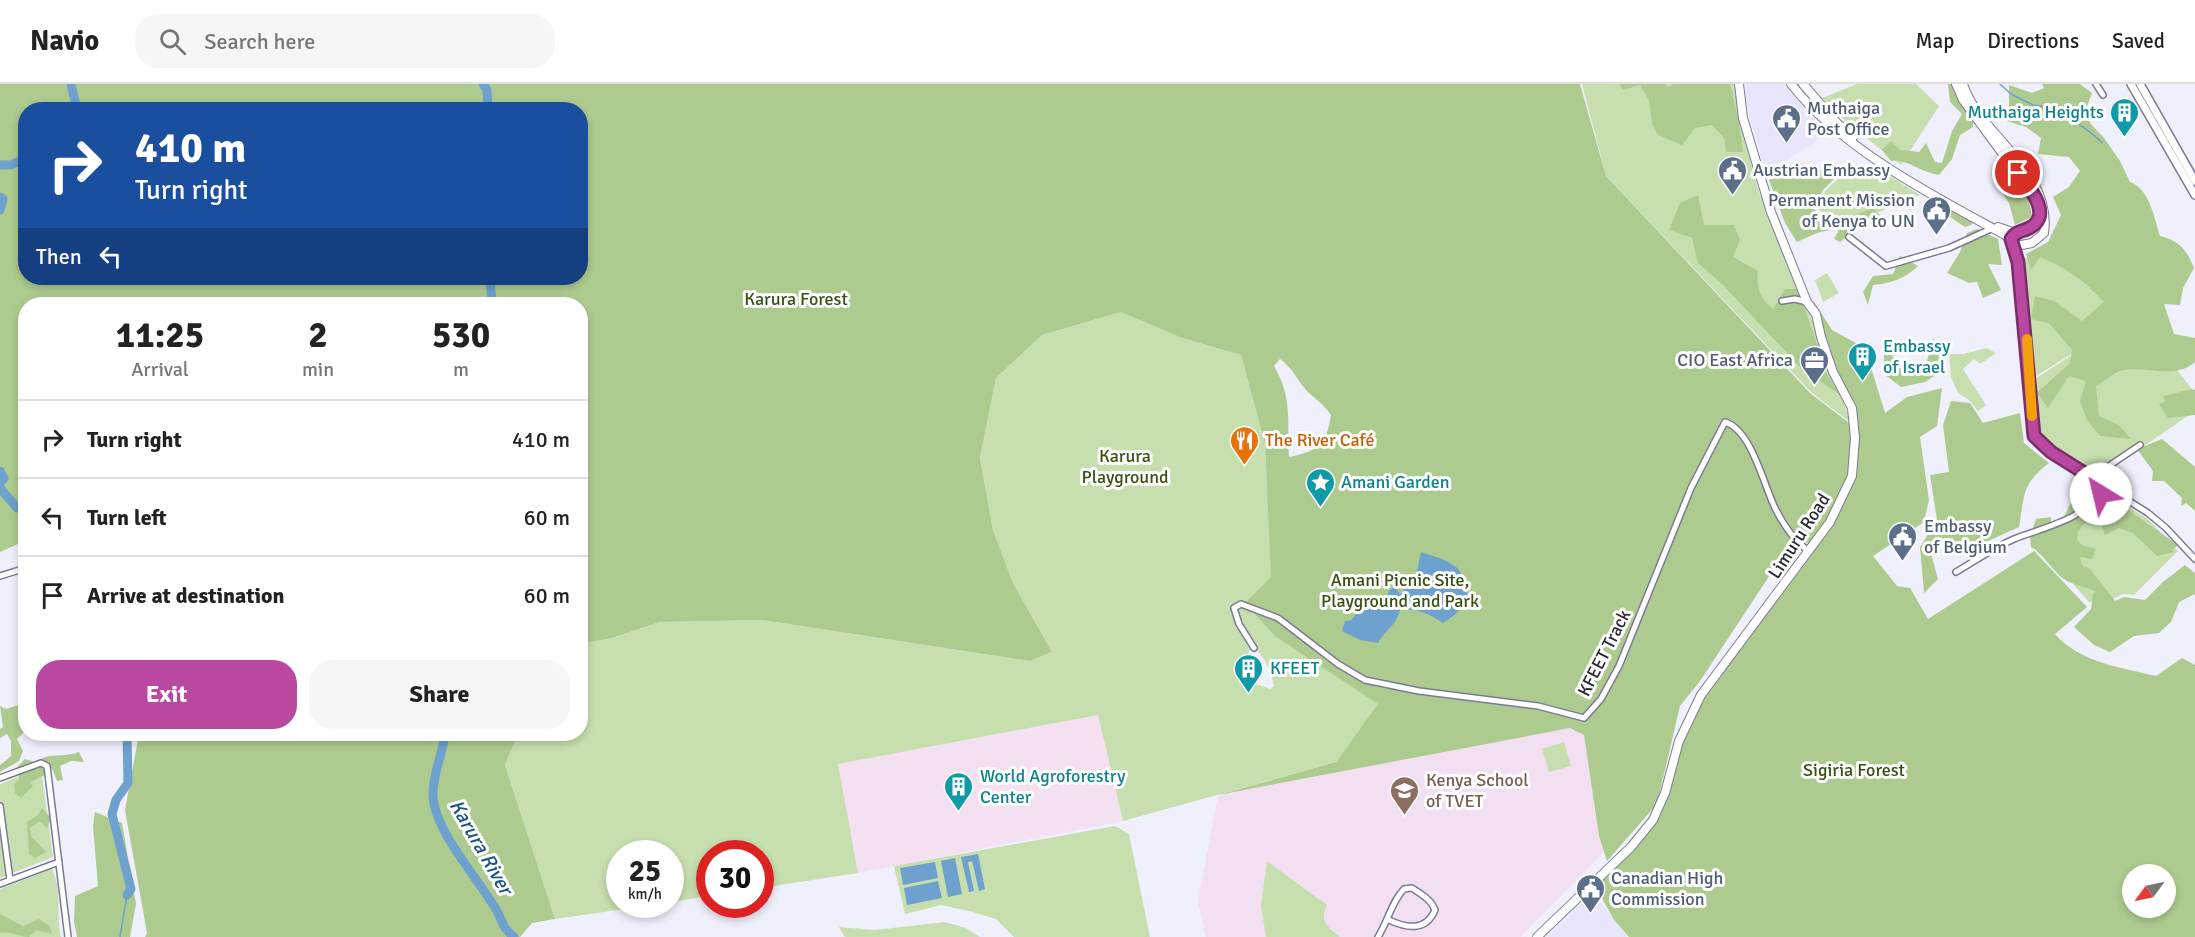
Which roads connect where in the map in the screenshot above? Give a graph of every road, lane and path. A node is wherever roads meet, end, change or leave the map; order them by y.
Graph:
1 (1791, 84) edge
2 (1803, 84) edge
3 (1956, 84) edge
4 (1963, 84) edge
5 (2096, 84) edge
6 (2131, 84) edge
7 (2140, 84) edge
8 (1739, 86) edge
9 (2103, 95) dead end
10 (2195, 181) edge
11 (2195, 195) edge
12 (1994, 228) junction
13 (1849, 237) dead end
14 (2017, 240) junction
15 (1782, 301) dead end
16 (1807, 303) junction
17 (2140, 445) dead end
18 (2091, 478) junction
19 (2105, 486) junction
20 (1808, 551) junction
21 (2195, 559) edge
22 (18, 570) edge
23 (1956, 572) dead end
24 (0, 576) edge
25 (1254, 648) dead end
26 (0, 778) edge
27 (0, 807) edge
28 (59, 862) junction
29 (10, 880) junction
30 (0, 884) edge
31 (1389, 920) junction
32 (68, 937) edge
33 (1378, 937) edge
34 (1535, 937) edge

1 - 12 main road
2 - 14 main road
3 - 14 main road
4 - 14 main road
5 - 9 street
6 - 11 street
7 - 10 street
8 - 16 main road, Limuru Road
12 - 13 street
12 - 14 main road
14 - 18 street
15 - 16 street
16 - 20 main road, Limuru Road
17 - 18 street
18 - 19 street
19 - 21 street
19 - 23 street
20 - 25 street, KFEET Track
20 - 34 main road, Limuru Road
22 - 24 street
26 - 28 street
27 - 29 street
28 - 29 street
28 - 32 street
29 - 30 street
31 - 31 street
31 - 33 street

